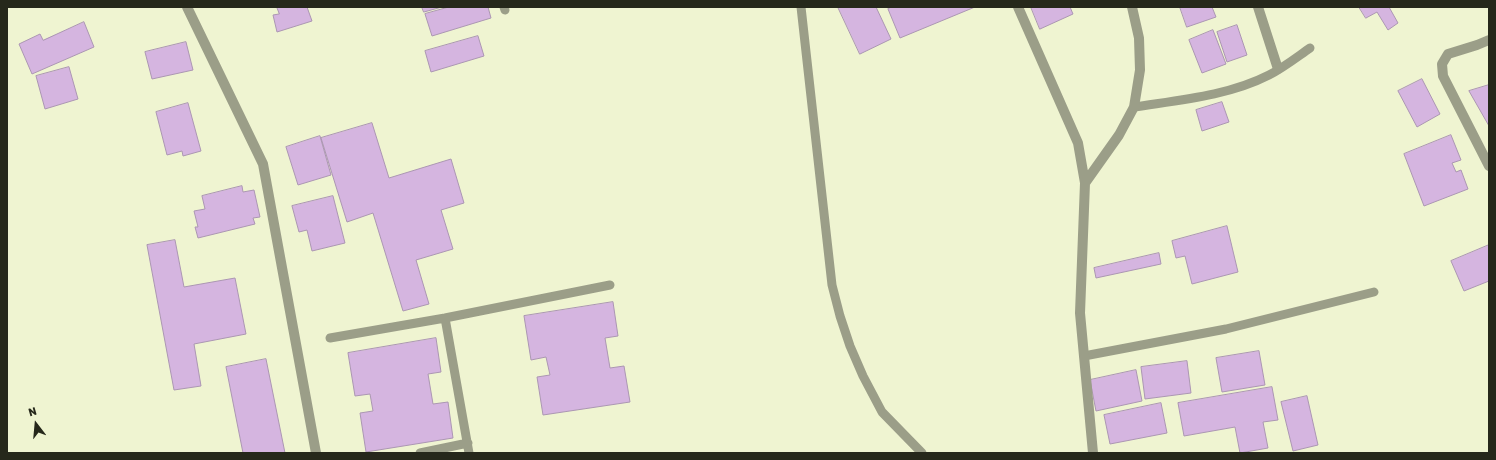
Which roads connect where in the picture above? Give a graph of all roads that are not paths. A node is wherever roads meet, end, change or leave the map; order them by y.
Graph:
1 (187, 7) edge
2 (801, 7) edge
3 (1018, 7) edge
4 (1132, 7) edge
5 (1258, 7) edge
6 (1489, 40) edge
7 (1310, 48) dead end
8 (1278, 69) junction
9 (1134, 108) junction
10 (1489, 166) edge
11 (1085, 183) junction
12 (610, 285) dead end
13 (1374, 292) dead end
14 (445, 318) junction
15 (330, 338) dead end
16 (1084, 356) junction
17 (468, 443) junction
18 (316, 453) edge
19 (420, 453) edge
20 (470, 453) edge
21 (922, 453) edge
22 (1093, 453) edge

1 - 18 street
2 - 21 lane
3 - 11 street
4 - 9 street
5 - 8 street
6 - 10 street
7 - 8 lane
8 - 9 lane
9 - 11 street
11 - 16 street
12 - 14 lane
13 - 16 lane
14 - 15 lane
14 - 17 lane
16 - 22 street
17 - 19 lane
17 - 20 lane

